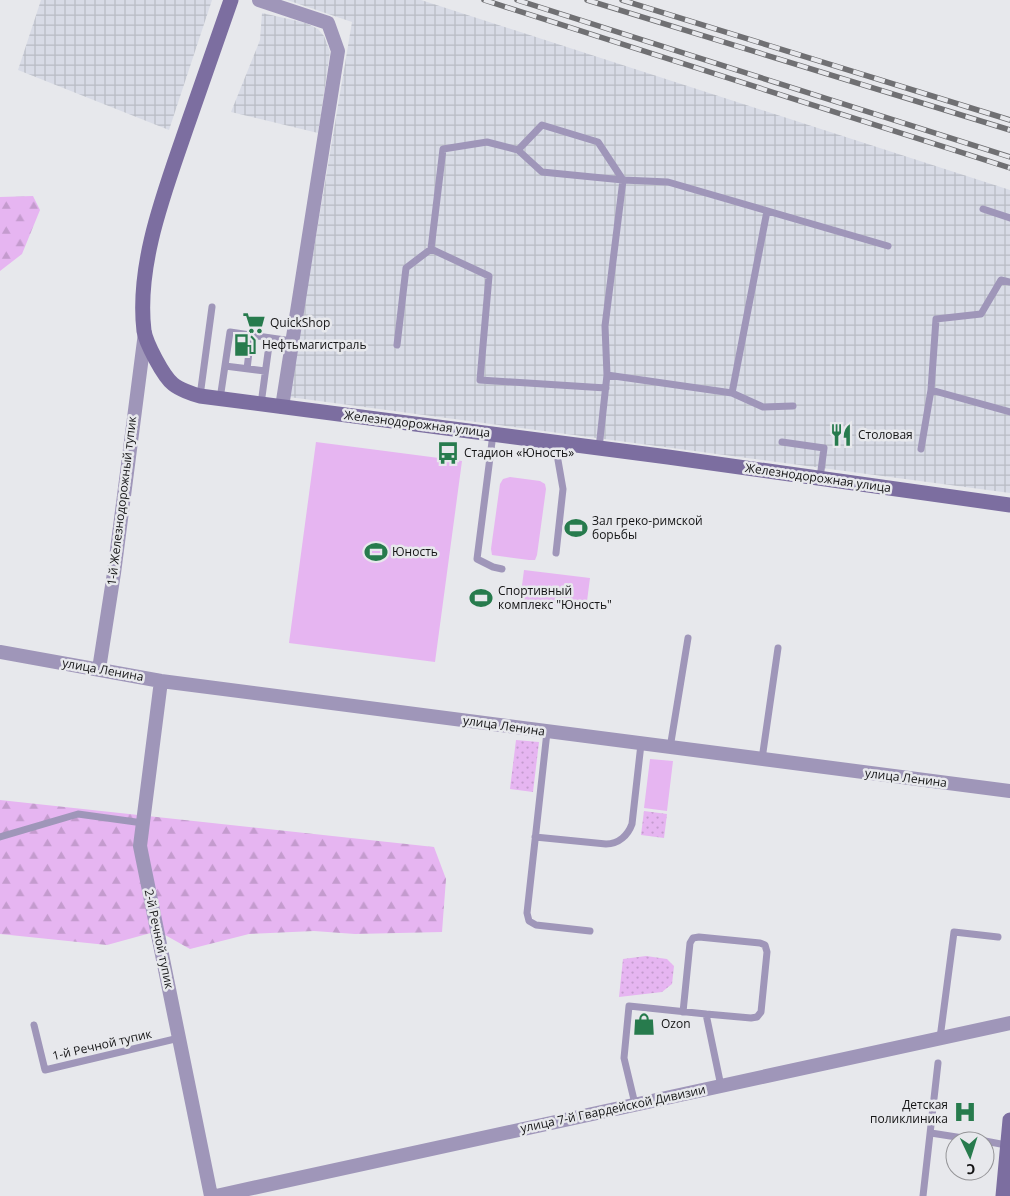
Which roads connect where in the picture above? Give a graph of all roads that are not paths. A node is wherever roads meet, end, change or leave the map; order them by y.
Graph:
1 (231, 0) edge
2 (259, 0) edge
3 (518, 150) junction
4 (623, 180) junction
5 (983, 209) dead end
6 (767, 211) junction
7 (1010, 218) edge
8 (888, 246) dead end
9 (431, 249) junction
10 (1010, 282) edge
11 (212, 307) dead end
12 (144, 333) junction
13 (251, 335) junction
14 (270, 338) junction
15 (292, 341) junction
16 (397, 345) dead end
17 (225, 366) junction
18 (247, 368) junction
19 (265, 371) junction
20 (607, 374) junction
21 (606, 388) junction
22 (931, 390) junction
23 (732, 393) junction
24 (200, 396) junction
25 (220, 399) junction
26 (260, 404) junction
27 (793, 406) dead end
28 (282, 407) junction
29 (1010, 412) edge
30 (493, 434) junction
31 (782, 442) dead end
32 (555, 443) junction
33 (599, 448) junction
34 (922, 449) dead end
35 (820, 478) junction
36 (1010, 505) edge
37 (556, 553) dead end
38 (502, 569) dead end
39 (688, 638) dead end
40 (778, 648) dead end
41 (0, 652) edge
42 (99, 668) junction
43 (161, 681) junction
44 (547, 732) junction
45 (641, 744) junction
46 (670, 748) junction
47 (762, 760) junction
48 (1010, 791) edge
49 (143, 824) junction
50 (0, 837) edge
51 (535, 837) junction
52 (590, 931) dead end
53 (998, 936) dead end
54 (683, 1012) junction
55 (706, 1014) junction
56 (1010, 1023) edge
57 (34, 1025) dead end
58 (179, 1038) junction
59 (940, 1038) junction
60 (938, 1063) dead end
61 (721, 1086) junction
62 (635, 1104) junction
63 (1010, 1120) edge
64 (931, 1133) junction
65 (945, 1135) edge
66 (995, 1143) edge
67 (1008, 1145) edge
68 (211, 1196) edge
69 (216, 1196) edge
70 (923, 1196) edge
71 (1002, 1196) edge

1 - 12 main road
2 - 15 street
3 - 4 lane
3 - 4 lane
3 - 9 lane
4 - 6 lane
4 - 20 lane
5 - 7 lane
6 - 8 lane
6 - 23 lane
9 - 16 lane
9 - 21 lane
10 - 22 lane
11 - 24 lane
12 - 24 main road, Железнодорожная улица
12 - 42 street, 1-й Железнодорожный тупик
13 - 14 lane
13 - 17 lane
13 - 18 lane
14 - 15 lane
14 - 19 lane
15 - 28 street
17 - 18 lane
17 - 25 lane
18 - 19 lane
19 - 26 lane
20 - 21 lane
20 - 23 lane
21 - 33 lane
22 - 29 lane
22 - 34 lane
23 - 27 lane
24 - 25 main road, Железнодорожная улица
25 - 26 main road, Железнодорожная улица
26 - 28 main road, Железнодорожная улица
28 - 30 main road, Железнодорожная улица
30 - 32 main road, Железнодорожная улица
30 - 38 lane
31 - 35 lane
32 - 33 main road, Железнодорожная улица
32 - 37 lane
33 - 35 main road, Железнодорожная улица
35 - 36 main road, Железнодорожная улица
39 - 46 lane
40 - 47 lane
41 - 42 street, улица Ленина
42 - 43 street, улица Ленина
43 - 44 street, улица Ленина
43 - 49 street, 2-й Речной тупик
44 - 45 street, улица Ленина
44 - 51 lane
45 - 46 street, улица Ленина
45 - 51 lane
46 - 47 street, улица Ленина
47 - 48 street, улица Ленина
49 - 50 lane
49 - 58 street, 2-й Речной тупик
51 - 52 lane
53 - 59 lane
54 - 55 lane
54 - 55 lane
54 - 62 lane
55 - 61 lane
56 - 59 street, улица 7-й Гвардейской Дивизии
57 - 58 lane, 1-й Речной тупик
58 - 68 street, 2-й Речной тупик
59 - 61 street, улица 7-й Гвардейской Дивизии
60 - 64 lane
61 - 62 street, улица 7-й Гвардейской Дивизии
62 - 69 street, улица 7-й Гвардейской Дивизии
63 - 67 main road
64 - 65 lane
64 - 70 lane
66 - 67 lane
67 - 71 main road

